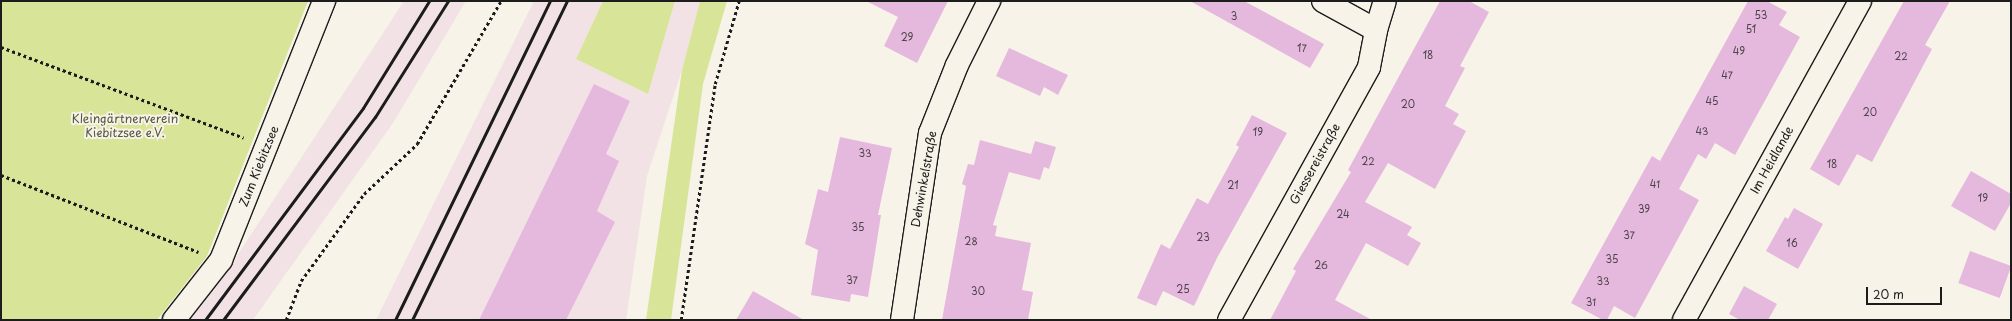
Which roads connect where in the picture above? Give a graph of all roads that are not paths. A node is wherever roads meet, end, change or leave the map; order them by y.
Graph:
1 (324, 1) edge
2 (989, 1) edge
3 (1322, 1) edge
4 (1385, 1) edge
5 (1860, 1) edge
6 (1376, 30) junction
7 (174, 320) edge
8 (902, 320) edge
9 (1228, 320) edge
10 (1684, 320) edge

1 - 7 street, Zum Kiebitzsee
2 - 8 street, Dehwinkelstraße
3 - 6 street
4 - 6 street, Giessereistraße
5 - 10 street, Im Heidlande
6 - 9 street, Giessereistraße

